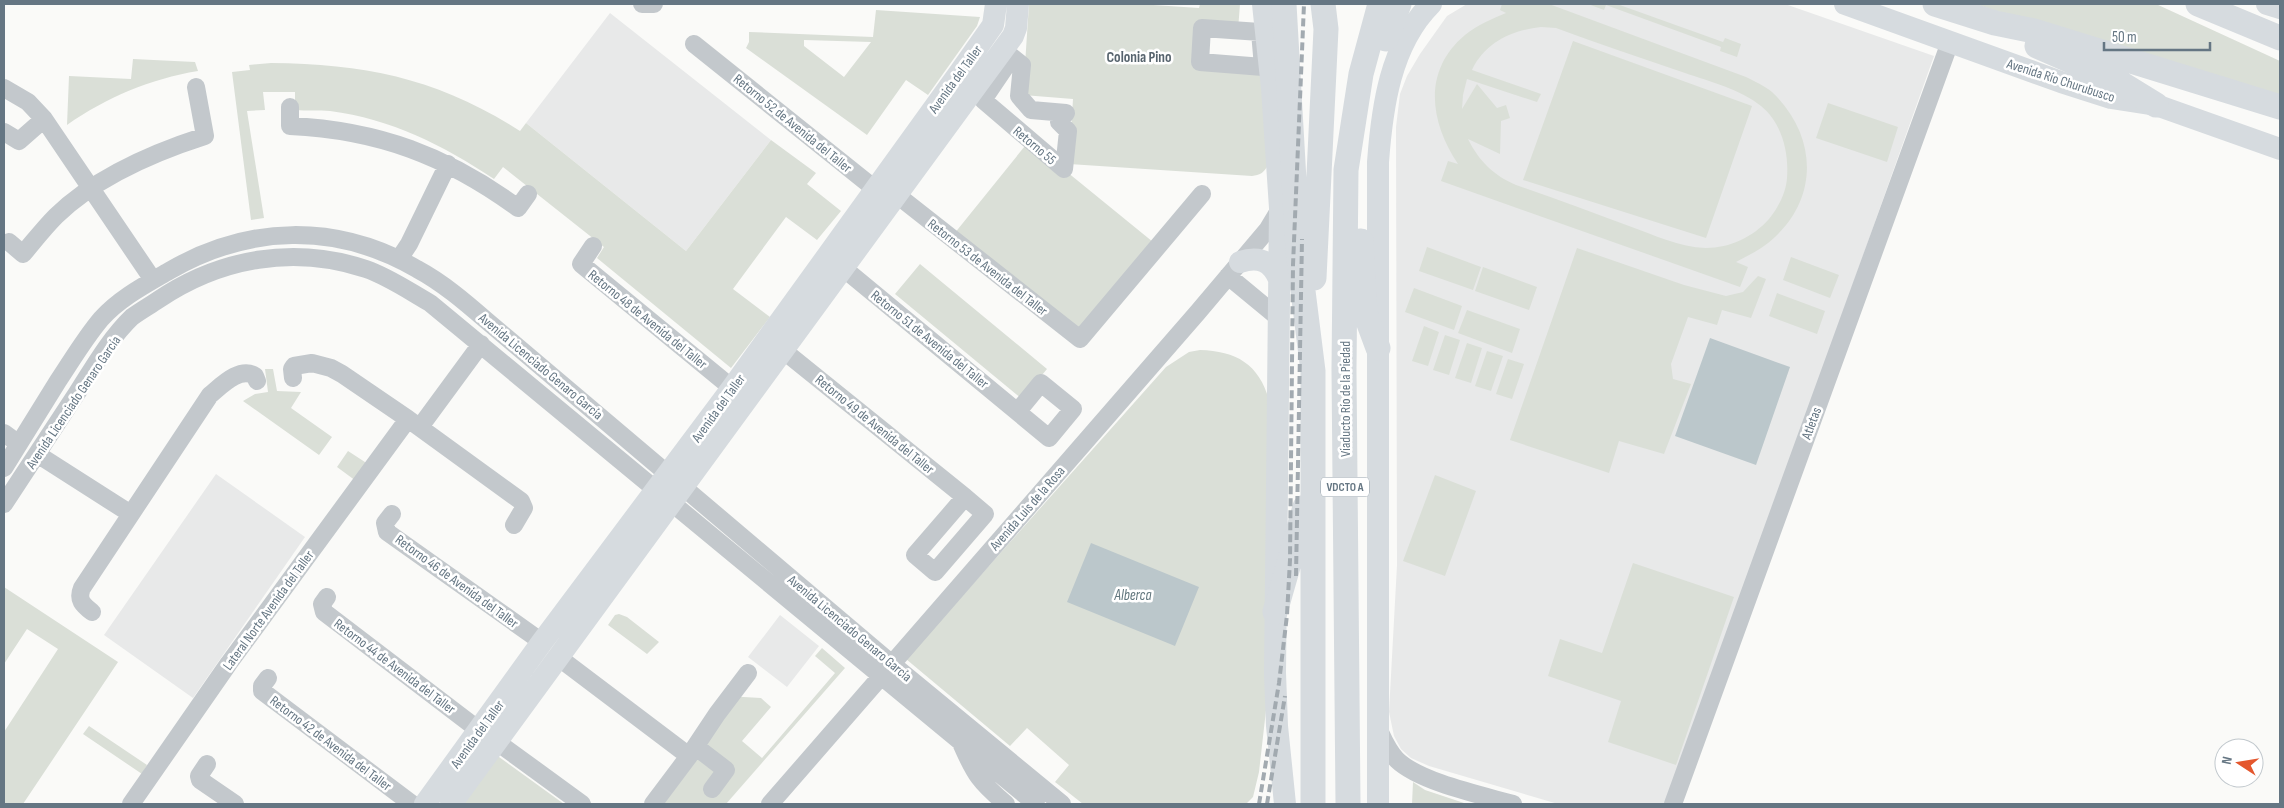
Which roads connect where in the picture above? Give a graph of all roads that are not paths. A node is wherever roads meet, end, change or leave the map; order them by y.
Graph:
1 (642, 4) edge
2 (654, 4) edge
3 (996, 4) edge
4 (1018, 4) edge
5 (1264, 4) edge
6 (1284, 4) edge
7 (1323, 4) edge
8 (1380, 4) edge
9 (1399, 4) edge
10 (1431, 4) edge
11 (1844, 4) edge
12 (1935, 4) edge
13 (2198, 4) edge
14 (2268, 4) edge
15 (2280, 8) edge
16 (1995, 23) junction
17 (2280, 38) edge
18 (1950, 42) junction
19 (694, 44) dead end
20 (196, 87) dead end
21 (4, 88) edge
22 (983, 100) joint
23 (2156, 105) junction
24 (290, 107) dead end
25 (2280, 107) edge
26 (44, 119) junction
27 (4, 132) edge
28 (1290, 132) junction
29 (2280, 150) edge
30 (448, 164) junction
31 (1346, 170) junction
32 (92, 188) junction
33 (528, 194) dead end
34 (1202, 194) dead end
35 (887, 195) junction
36 (1280, 208) junction
37 (265, 236) junction
38 (9, 242) dead end
39 (593, 246) dead end
40 (267, 258) junction
41 (399, 259) junction
42 (842, 267) junction
43 (1234, 269) junction
44 (1279, 279) junction
45 (153, 280) junction
46 (444, 286) junction
47 (430, 303) junction
48 (804, 306) junction
49 (1280, 319) junction
50 (84, 340) junction
51 (480, 344) junction
52 (1378, 348) junction
53 (784, 351) junction
54 (103, 353) junction
55 (1314, 371) junction
56 (293, 378) dead end
57 (256, 381) dead end
58 (732, 388) junction
59 (1018, 411) dead end
60 (414, 423) junction
61 (4, 433) edge
62 (19, 444) junction
63 (37, 454) junction
64 (4, 468) edge
65 (1313, 481) junction
66 (671, 489) junction
67 (966, 497) dead end
68 (4, 504) edge
69 (130, 514) junction
70 (392, 514) dead end
71 (514, 525) dead end
72 (327, 597) dead end
73 (92, 612) dead end
74 (1276, 612) junction
75 (550, 649) junction
76 (886, 670) junction
77 (748, 673) dead end
78 (268, 678) dead end
79 (1379, 729) junction
80 (488, 736) junction
81 (960, 741) junction
82 (692, 752) junction
83 (207, 764) dead end
84 (463, 770) junction
85 (1280, 771) junction
86 (712, 790) dead end
87 (1473, 798) edge
88 (131, 804) edge
89 (235, 804) edge
90 (412, 804) edge
91 (425, 804) edge
92 (451, 804) edge
93 (582, 804) edge
94 (653, 804) edge
95 (770, 804) edge
96 (1006, 804) edge
97 (1036, 804) edge
98 (1062, 804) edge
99 (1273, 804) edge
100 (1285, 804) edge
101 (1313, 804) edge
102 (1348, 804) edge
103 (1378, 804) edge
104 (1513, 804) edge
105 (1673, 804) edge

1 - 2 street
3 - 35 main road, Avenida del Taller
4 - 35 main road, Avenida del Taller
5 - 36 main road
6 - 28 highway, VDCTO A
7 - 55 highway
8 - 31 highway
9 - 31 highway, Viaducto Río de la Piedad / VDCTO A
10 - 52 main road
11 - 18 main road, Avenida Río Churubusco
12 - 16 highway
13 - 17 highway
14 - 15 main road
16 - 23 highway
16 - 25 highway
18 - 23 main road, Avenida Río Churubusco
18 - 105 street, Atletas
19 - 35 street, Retorno 52 de Avenida del Taller
20 - 32 street
21 - 26 street
22 - 22 street, Retorno 55
23 - 29 main road, Avenida Río Churubusco
24 - 30 street
26 - 27 street
26 - 32 street
28 - 36 highway
28 - 55 highway, VDCTO A
30 - 33 street
30 - 41 street
31 - 52 highway
31 - 102 highway, Viaducto Río de la Piedad / VDCTO A
32 - 38 street
32 - 45 street
34 - 35 street, Retorno 53 de Avenida del Taller
35 - 42 main road, Avenida del Taller
35 - 48 main road, Avenida del Taller
36 - 43 street, Avenida Luis de la Rosa
36 - 44 main road
37 - 40 street
37 - 41 street, Avenida Licenciado Genaro García
37 - 45 street, Avenida Licenciado Genaro García
39 - 58 street, Retorno 48 de Avenida del Taller
40 - 47 street, Avenida Licenciado Genaro García
40 - 54 street, Avenida Licenciado Genaro García
41 - 46 street, Avenida Licenciado Genaro García
42 - 48 main road, Avenida del Taller
42 - 59 street, Retorno 51 de Avenida del Taller
43 - 44 main road
43 - 49 street
43 - 76 street, Avenida Luis de la Rosa
44 - 49 main road
45 - 50 street, Avenida Licenciado Genaro García
46 - 47 street
46 - 66 street, Avenida Licenciado Genaro García
47 - 51 street, Avenida Licenciado Genaro García
48 - 53 main road, Avenida del Taller
48 - 58 main road, Avenida del Taller
49 - 74 main road
50 - 54 street
50 - 62 street, Avenida Licenciado Genaro García
51 - 60 street, Lateral Norte Avenida del Taller
51 - 66 street, Avenida Licenciado Genaro García
52 - 79 main road
53 - 66 main road, Avenida del Taller
53 - 67 street, Retorno 49 de Avenida del Taller
54 - 63 street, Avenida Licenciado Genaro García
55 - 65 highway, VDCTO A
56 - 60 street
57 - 69 street
58 - 66 main road, Avenida del Taller
60 - 71 street
60 - 88 street, Lateral Norte Avenida del Taller
61 - 62 street
62 - 64 street, Avenida Licenciado Genaro García
63 - 68 street, Avenida Licenciado Genaro García
63 - 69 street
65 - 74 highway
65 - 101 highway, VDCTO A
66 - 75 main road, Avenida del Taller
66 - 76 street, Avenida Licenciado Genaro García
69 - 73 street
70 - 75 street, Retorno 46 de Avenida del Taller
72 - 80 street, Retorno 44 de Avenida del Taller
74 - 85 main road
75 - 80 main road, Avenida del Taller
75 - 82 street
76 - 81 street, Avenida Licenciado Genaro García
76 - 95 street, Avenida Luis de la Rosa
76 - 98 street, Avenida Licenciado Genaro García
77 - 82 street
78 - 90 street, Retorno 42 de Avenida del Taller
79 - 87 street
79 - 103 main road
80 - 84 main road, Avenida del Taller
80 - 93 street
81 - 96 street, Avenida Licenciado Genaro García
81 - 97 street, Avenida Licenciado Genaro García
82 - 86 street
82 - 94 street
83 - 89 street
84 - 91 main road, Avenida del Taller
84 - 92 main road, Avenida del Taller
85 - 99 street
85 - 100 main road
87 - 104 street

